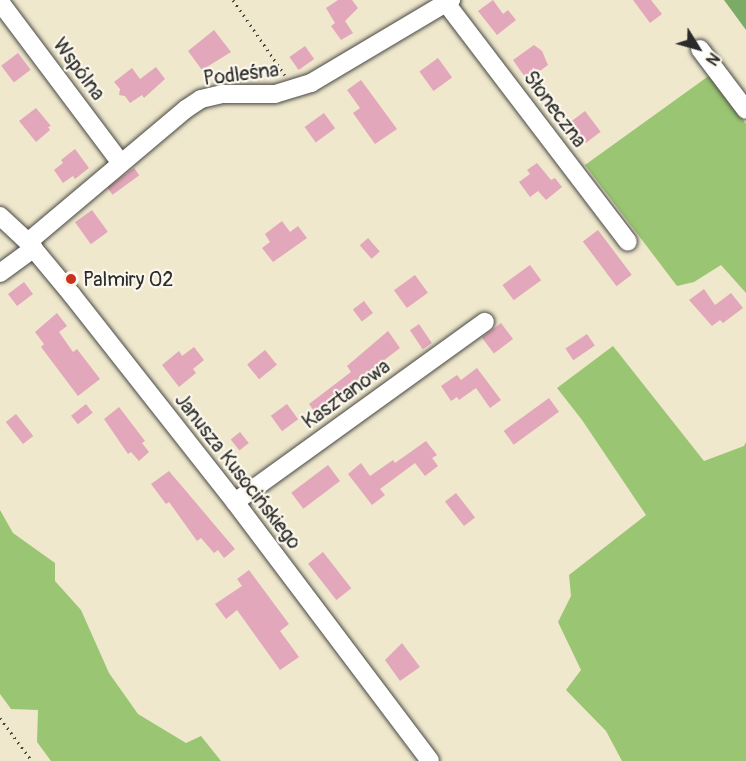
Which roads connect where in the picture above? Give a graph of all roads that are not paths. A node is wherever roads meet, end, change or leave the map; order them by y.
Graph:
1 (449, 1) edge
2 (0, 2) edge
3 (700, 49) dead end
4 (746, 110) edge
5 (121, 163) junction
6 (0, 216) edge
7 (628, 242) dead end
8 (31, 245) junction
9 (0, 273) edge
10 (485, 322) dead end
11 (235, 502) junction
12 (430, 761) edge

1 - 5 street, Podleśna
1 - 7 street, Słoneczna
2 - 5 street, Wspólna
3 - 4 street
5 - 8 street, Podleśna
6 - 8 street, Janusza Kusocińskiego
8 - 9 street, Podleśna
8 - 11 street, Janusza Kusocińskiego
10 - 11 street, Kasztanowa
11 - 12 street, Janusza Kusocińskiego

